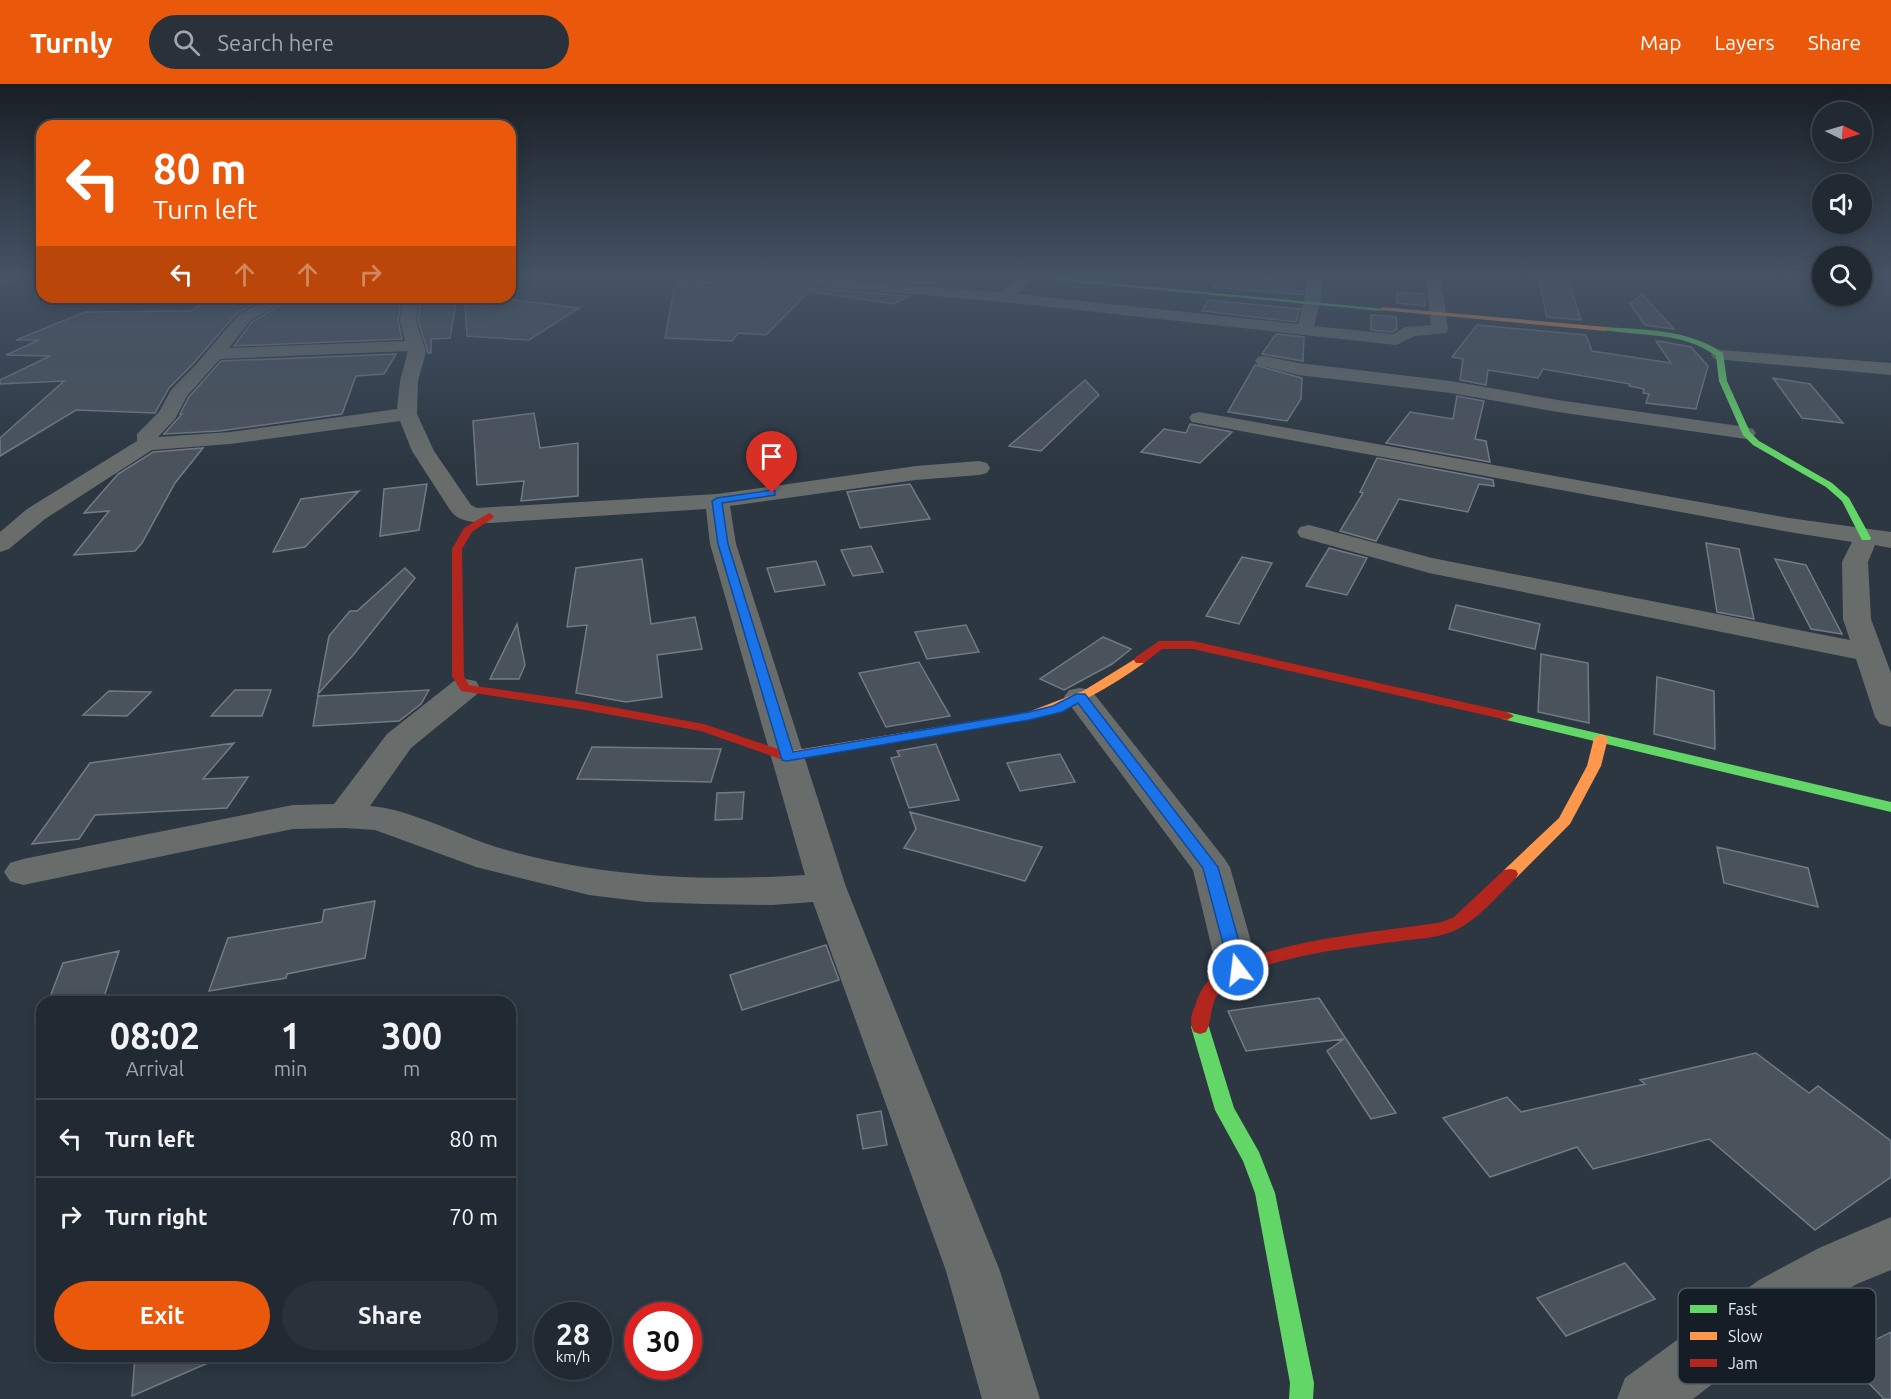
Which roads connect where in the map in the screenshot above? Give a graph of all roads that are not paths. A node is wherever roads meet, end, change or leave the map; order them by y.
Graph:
1 (223, 338) edge
2 (412, 338) edge
3 (1379, 338) edge
4 (1399, 338) edge
5 (1685, 338) edge
6 (413, 346) junction
7 (213, 354) junction
8 (1720, 355) junction
9 (1264, 362) dead end
10 (1891, 369) edge
11 (407, 414) junction
12 (1199, 418) dead end
13 (1746, 433) junction
14 (147, 444) junction
15 (979, 468) dead end
16 (717, 501) junction
17 (0, 514) edge
18 (36, 514) junction
19 (489, 516) junction
20 (1309, 532) dead end
21 (1879, 539) edge
22 (0, 544) edge
23 (1869, 652) junction
24 (465, 688) junction
25 (1080, 697) junction
26 (1891, 717) edge
27 (1601, 738) junction
28 (787, 757) junction
29 (1891, 807) edge
30 (344, 816) junction
31 (23, 872) dead end
32 (827, 887) junction
33 (1238, 970) junction
34 (1891, 1242) edge
35 (1798, 1288) edge
36 (1678, 1375) edge
37 (1011, 1399) edge
38 (1301, 1399) edge
39 (1646, 1399) edge

1 - 7 street
2 - 6 street
3 - 4 street
5 - 8 street
6 - 7 street
6 - 11 street
7 - 14 street
8 - 10 street
8 - 13 street
9 - 13 street
11 - 14 street
11 - 19 street
12 - 21 street
13 - 21 street
14 - 18 street
15 - 16 street
16 - 19 street
16 - 28 street
17 - 18 street
18 - 22 street
19 - 24 street
20 - 23 street
21 - 23 street
23 - 26 street
24 - 28 street
24 - 30 street
25 - 27 street
25 - 28 street
25 - 33 street
27 - 29 street
27 - 33 street
28 - 32 street
30 - 31 street
30 - 32 street
32 - 37 street
33 - 38 street
34 - 35 street
36 - 39 street

